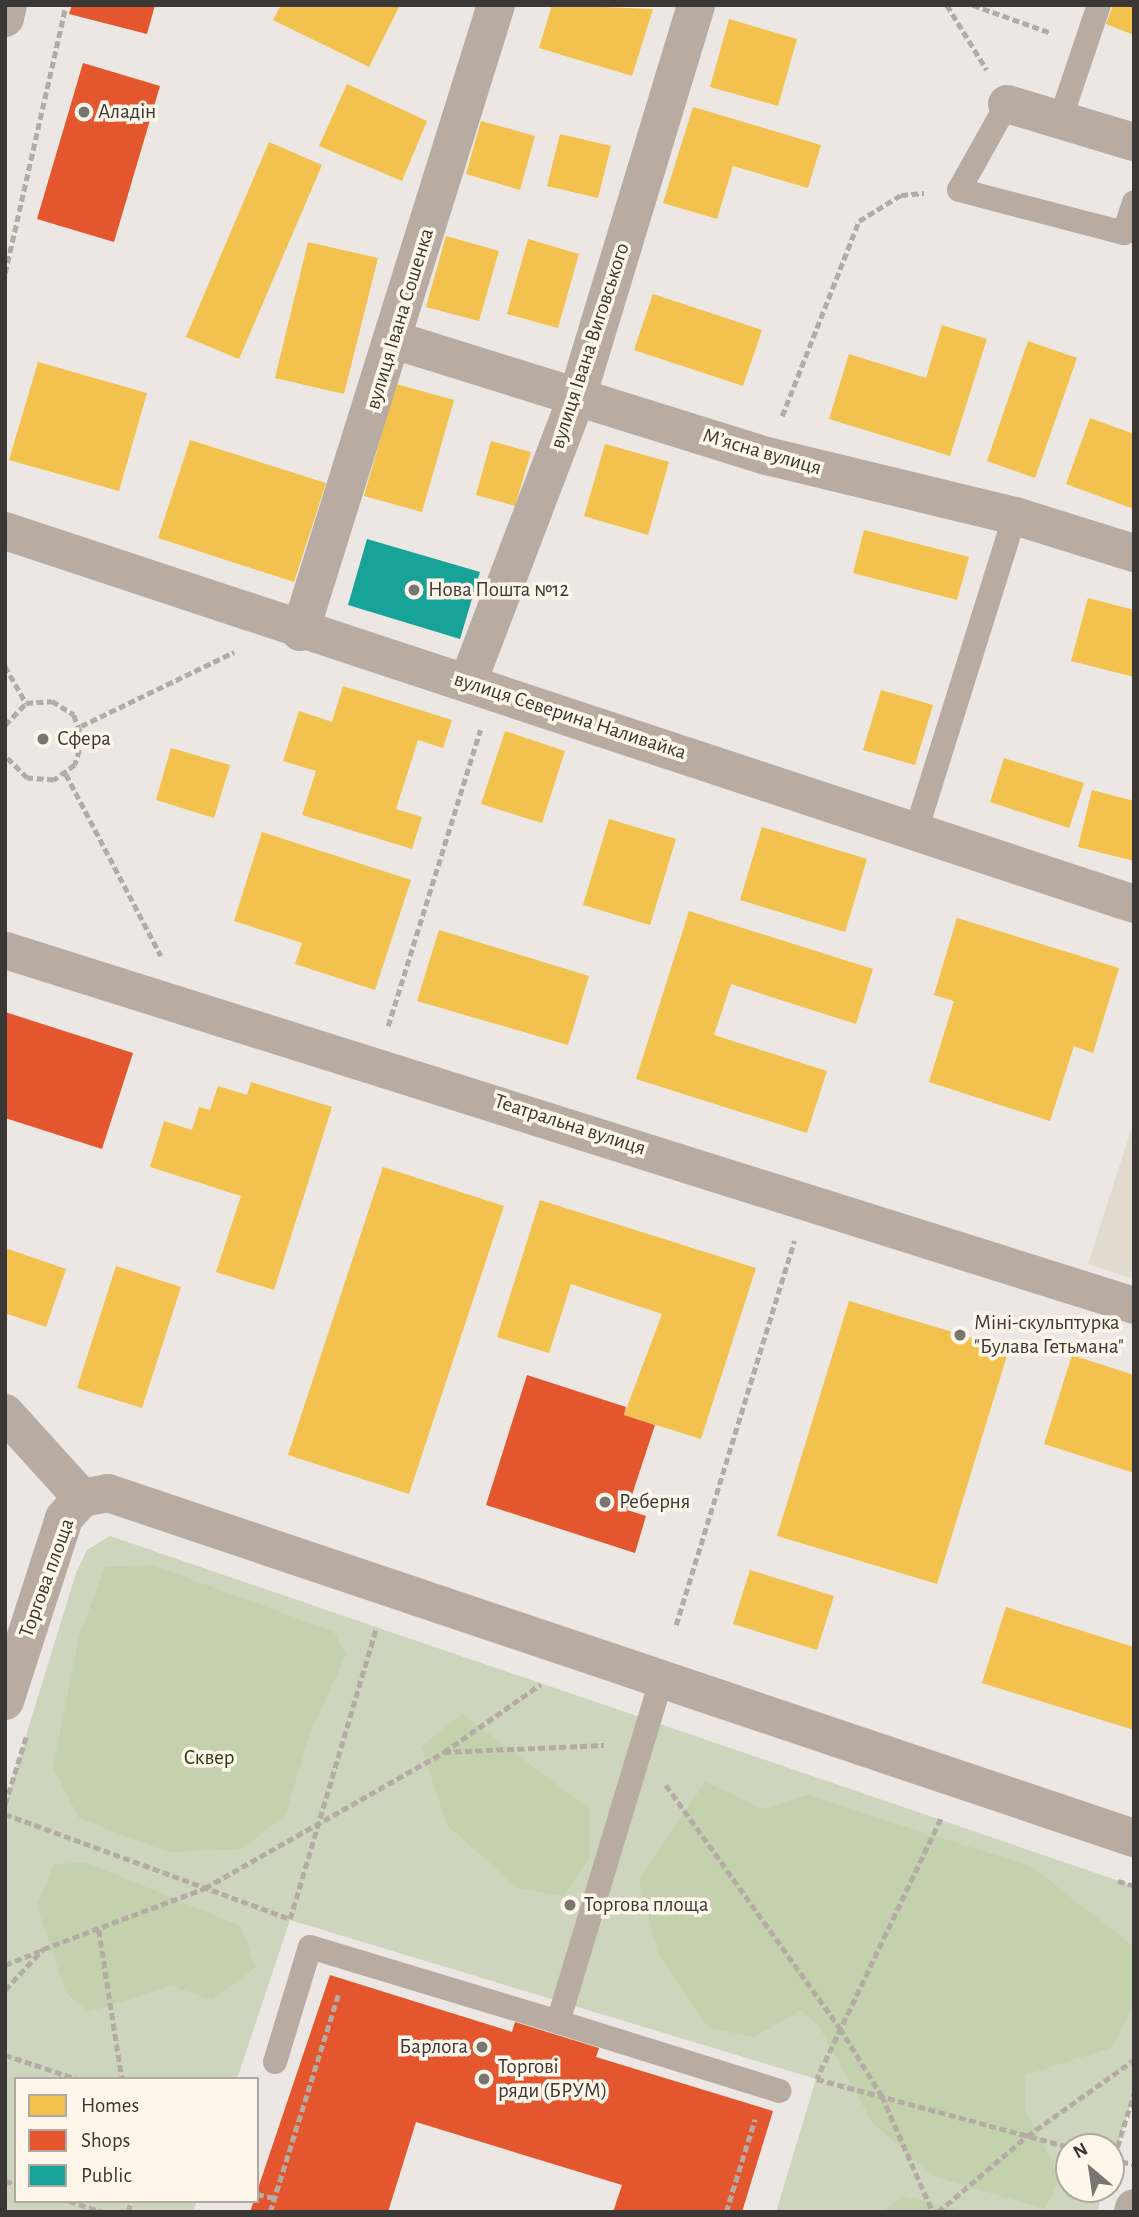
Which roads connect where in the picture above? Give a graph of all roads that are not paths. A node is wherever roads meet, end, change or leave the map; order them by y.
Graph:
1 (8, 5) edge
2 (496, 5) edge
3 (696, 5) edge
4 (1099, 5) edge
5 (5, 18) edge
6 (1007, 104) joint
7 (1060, 120) junction
8 (1134, 142) edge
9 (1134, 203) edge
10 (394, 340) junction
11 (578, 394) junction
12 (1015, 516) junction
13 (5, 531) edge
14 (1134, 552) edge
15 (293, 629) junction
16 (480, 686) junction
17 (916, 831) junction
18 (1134, 904) edge
19 (5, 950) edge
20 (1134, 1305) edge
21 (5, 1413) edge
22 (82, 1498) junction
23 (662, 1679) junction
24 (17, 1714) edge
25 (1134, 1838) edge
26 (558, 2022) junction
27 (275, 2062) dead end
28 (779, 2091) dead end

1 - 5 street
2 - 10 street, вулиця Івана Сошенка
3 - 11 street, вулиця Івана Виговського
4 - 7 lane
6 - 7 street
6 - 9 lane
7 - 8 street
10 - 11 street, Мʼясна вулиця
10 - 15 street, вулиця Івана Сошенка
11 - 12 street, Мʼясна вулиця
11 - 16 street, вулиця Івана Виговського
12 - 14 street, Мʼясна вулиця
12 - 17 lane
13 - 15 street, вулиця Северина Наливайка
15 - 16 street, вулиця Северина Наливайка
16 - 17 street, вулиця Северина Наливайка
17 - 18 street, вулиця Северина Наливайка
19 - 20 street, Театральна вулиця
21 - 22 street, Торгова площа
22 - 23 street, Торгова площа
22 - 24 street, Торгова площа
23 - 25 street, Торгова площа
23 - 26 lane
26 - 27 lane
26 - 28 lane

